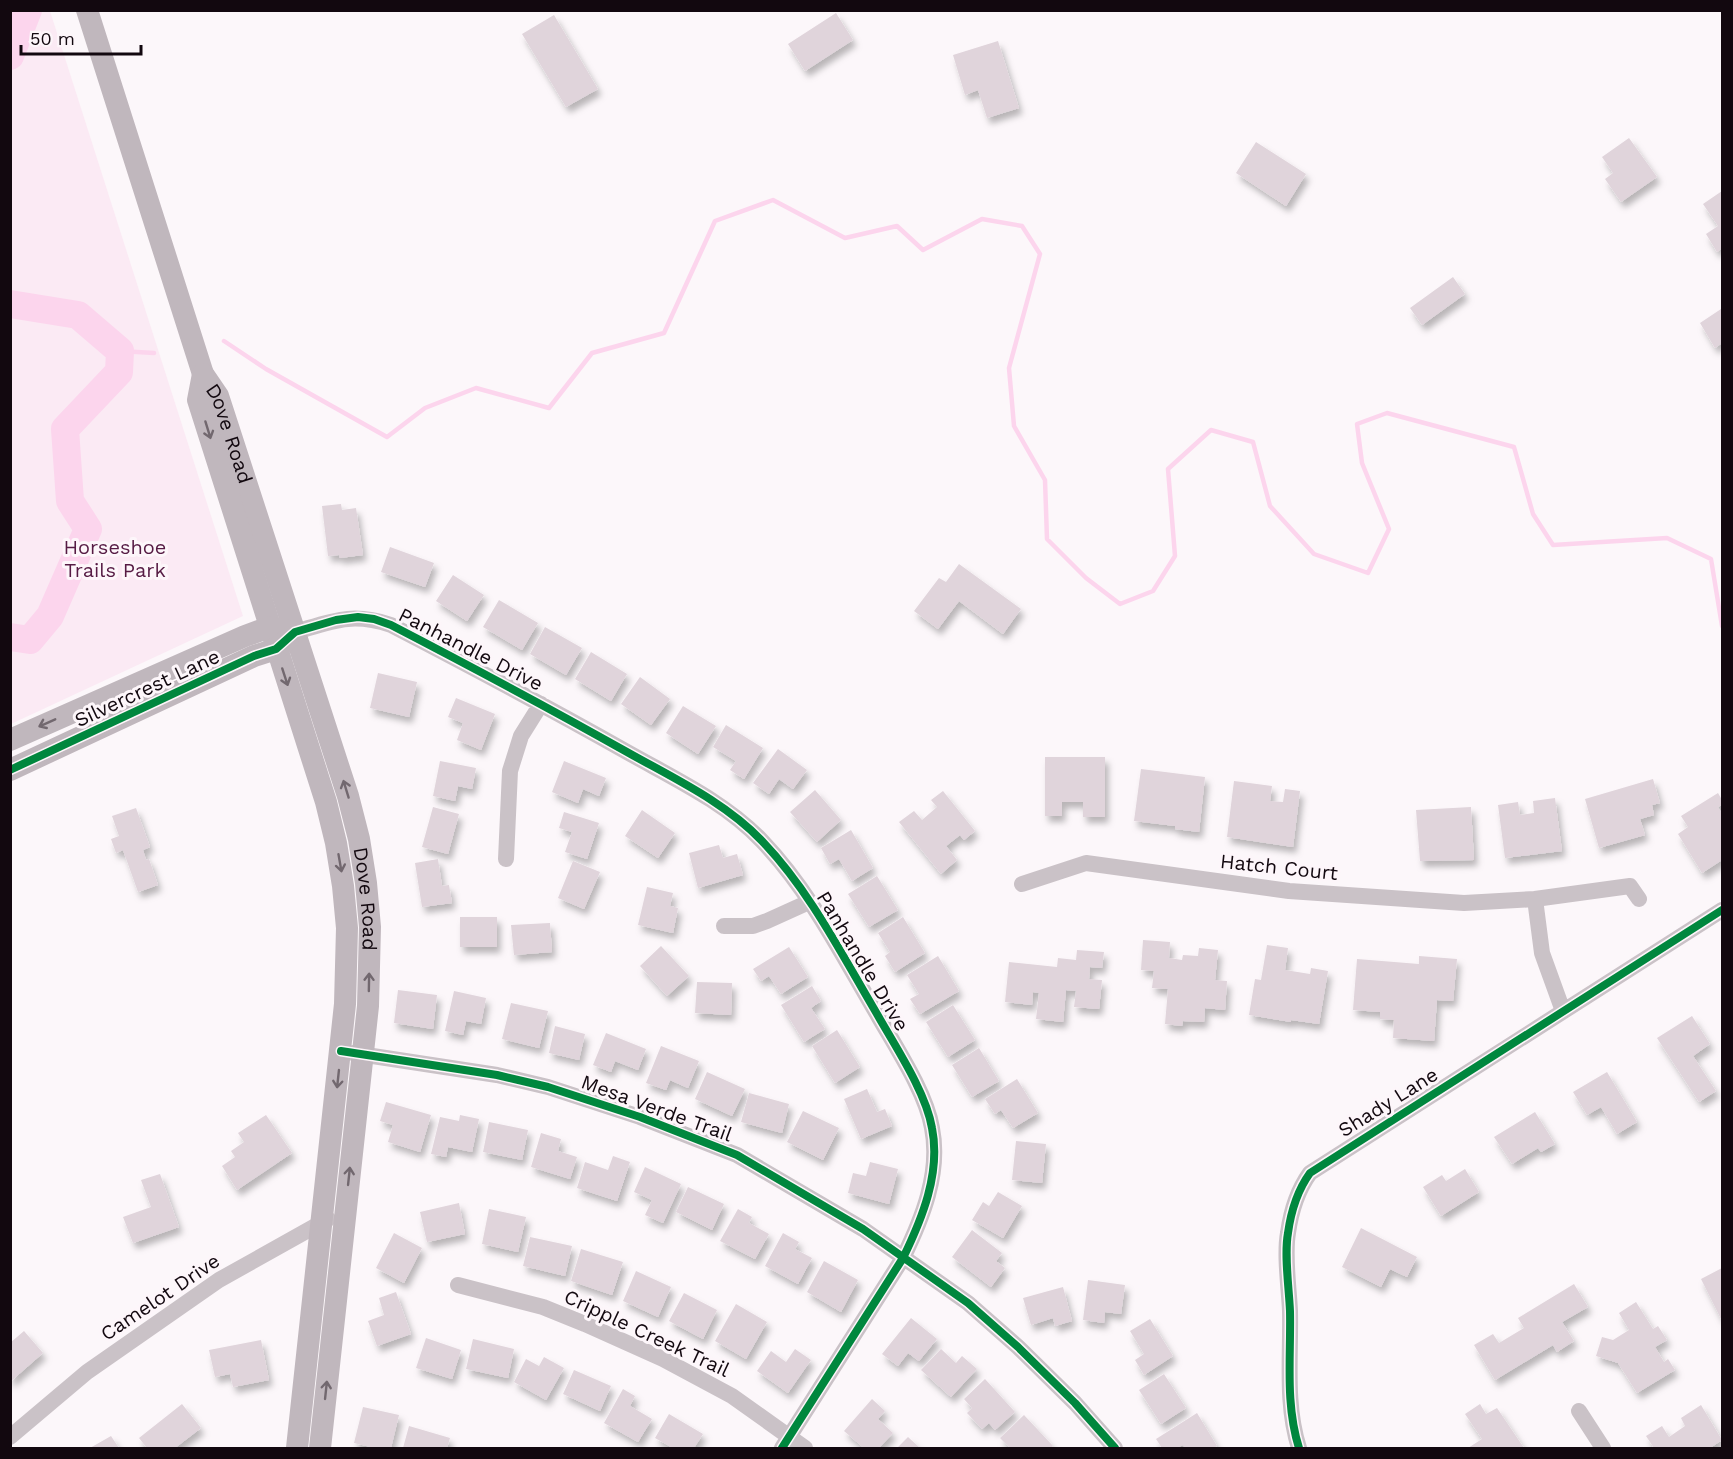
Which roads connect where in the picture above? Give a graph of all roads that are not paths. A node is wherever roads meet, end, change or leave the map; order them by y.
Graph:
1 (87, 10) edge
2 (203, 374) junction
3 (295, 632) junction
4 (273, 638) junction
5 (541, 704) junction
6 (10, 740) edge
7 (10, 770) edge
8 (506, 859) dead end
9 (1022, 884) dead end
10 (1535, 899) junction
11 (1640, 899) dead end
12 (809, 902) junction
13 (1722, 910) edge
14 (724, 926) dead end
15 (1563, 1011) junction
16 (341, 1051) junction
17 (363, 1054) junction
18 (346, 1209) junction
19 (321, 1223) junction
20 (903, 1258) junction
21 (458, 1285) dead end
22 (1579, 1411) dead end
23 (10, 1437) edge
24 (786, 1443) edge
25 (297, 1449) edge
26 (320, 1449) edge
27 (805, 1449) edge
28 (1115, 1449) edge
29 (1299, 1449) edge
30 (1603, 1449) edge

1 - 2 main road, Dove Road
2 - 3 main road, Dove Road
2 -> 4 main road, Dove Road
3 - 4 main road, Silvercrest Lane
3 - 5 street, Panhandle Drive
17 -> 3 main road, Dove Road
4 -> 6 main road, Silvercrest Lane
4 - 7 main road, Silvercrest Lane
4 -> 16 main road, Dove Road
5 - 8 street
5 - 12 street, Panhandle Drive
9 - 10 street, Hatch Court
10 - 11 street, Hatch Court
10 - 15 street
12 - 14 street
12 - 20 street, Panhandle Drive
13 - 15 street, Shady Lane
15 - 29 street, Shady Lane
16 - 17 street, Mesa Verde Trail
16 -> 19 main road, Dove Road
18 -> 17 main road, Dove Road
17 - 20 street, Mesa Verde Trail
18 - 19 street, Camelot Drive
26 -> 18 main road, Dove Road
19 - 23 street, Camelot Drive
19 - 25 main road, Dove Road
20 - 24 street, Panhandle Drive
20 - 28 street, Mesa Verde Trail
21 - 24 street, Cripple Creek Trail
22 - 30 street
24 - 27 street, Cripple Creek Trail

